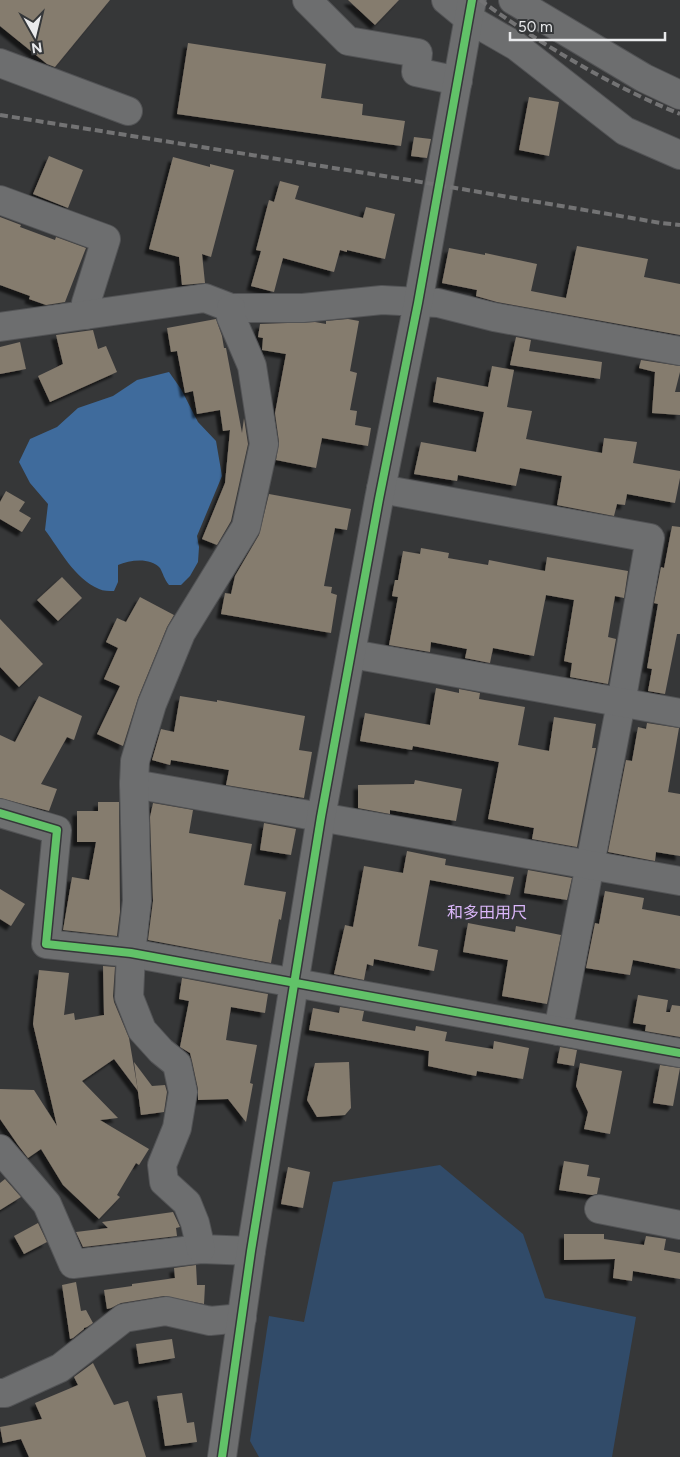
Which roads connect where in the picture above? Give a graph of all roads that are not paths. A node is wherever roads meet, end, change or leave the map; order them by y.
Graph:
1 (307, 0) edge
2 (446, 0) edge
3 (513, 0) edge
4 (471, 10) edge
5 (0, 63) edge
6 (458, 81) junction
7 (680, 95) edge
8 (128, 111) dead end
9 (680, 155) edge
10 (0, 200) edge
11 (418, 303) junction
12 (231, 308) junction
13 (85, 315) junction
14 (0, 327) edge
15 (680, 351) edge
16 (381, 489) junction
17 (352, 654) junction
18 (621, 703) junction
19 (680, 713) edge
20 (134, 784) junction
21 (0, 813) edge
22 (321, 817) junction
23 (590, 864) junction
24 (680, 882) edge
25 (131, 953) junction
26 (294, 983) junction
27 (558, 1031) junction
28 (680, 1053) edge
29 (0, 1149) edge
30 (599, 1208) dead end
31 (680, 1225) edge
32 (202, 1249) junction
33 (251, 1251) junction
34 (242, 1318) junction
35 (0, 1393) edge
36 (222, 1457) edge

1 - 6 street
2 - 4 street
3 - 7 street
4 - 6 street
4 - 9 street
5 - 8 street
6 - 11 street
10 - 13 street
11 - 12 street
11 - 15 street
11 - 16 street
12 - 13 street
12 - 20 street
13 - 14 street
16 - 17 street
16 - 18 street
17 - 18 street
17 - 22 street
18 - 19 street
18 - 23 street
20 - 22 street
20 - 25 street
21 - 25 street
22 - 23 street
22 - 26 street
23 - 24 street
23 - 27 street
25 - 26 street
25 - 32 street
26 - 27 street
26 - 33 street
27 - 28 street
29 - 32 street
30 - 31 street
32 - 33 street
33 - 34 street
34 - 35 street
34 - 36 street

